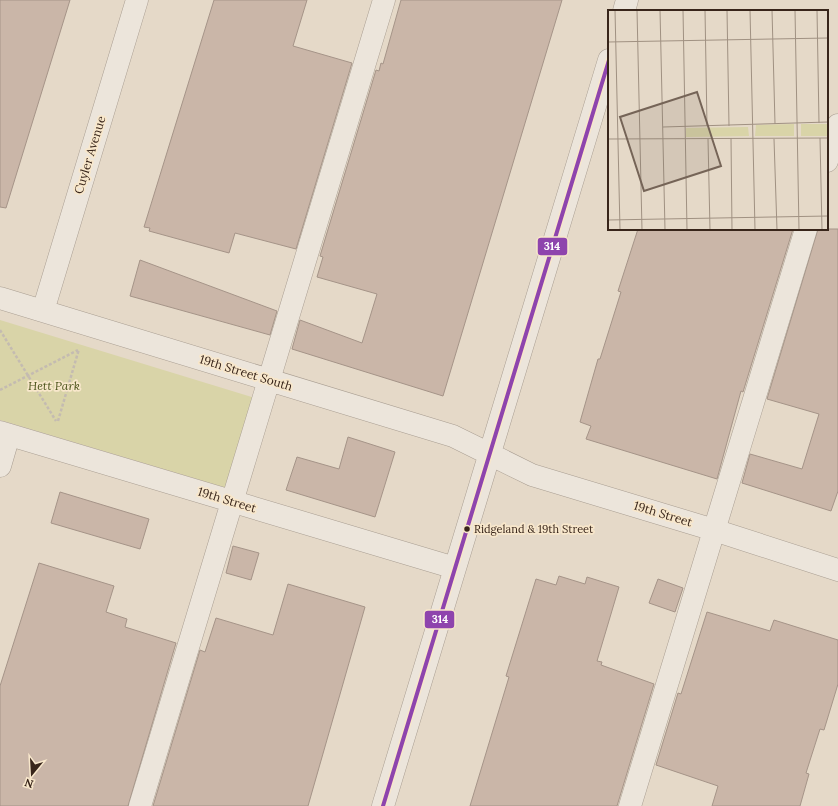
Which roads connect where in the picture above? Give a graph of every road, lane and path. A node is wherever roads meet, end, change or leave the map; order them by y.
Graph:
1 (136, 0) edge
2 (384, 0) edge
3 (627, 0) edge
4 (624, 10) edge
5 (608, 63) edge
6 (838, 125) edge
7 (828, 158) edge
8 (806, 230) edge
9 (0, 298) edge
10 (43, 311) junction
11 (0, 330) edge
12 (82, 342) dead end
13 (79, 349) junction
14 (28, 375) junction
15 (269, 380) junction
16 (0, 390) edge
17 (57, 423) junction
18 (56, 428) dead end
19 (5, 433) edge
20 (490, 453) junction
21 (0, 466) edge
22 (233, 502) junction
23 (714, 530) junction
24 (455, 568) junction
25 (838, 570) edge
26 (140, 806) edge
27 (382, 806) edge
28 (630, 806) edge

1 - 10 street, Cuyler Avenue
2 - 15 street
3 - 4 street
5 - 20 street
6 - 7 street
8 - 23 street
9 - 10 street, 19th Street South
10 - 15 street, 19th Street South
11 - 14 path
12 - 13 path
13 - 14 path
13 - 17 path
14 - 16 path
14 - 17 path
15 - 20 street, 19th Street South
15 - 22 street
17 - 18 path
19 - 21 street
19 - 22 street, 19th Street
20 - 23 street, 19th Street
20 - 24 street
22 - 24 street, 19th Street
22 - 26 street
23 - 25 street, 19th Street
23 - 28 street
24 - 27 street

